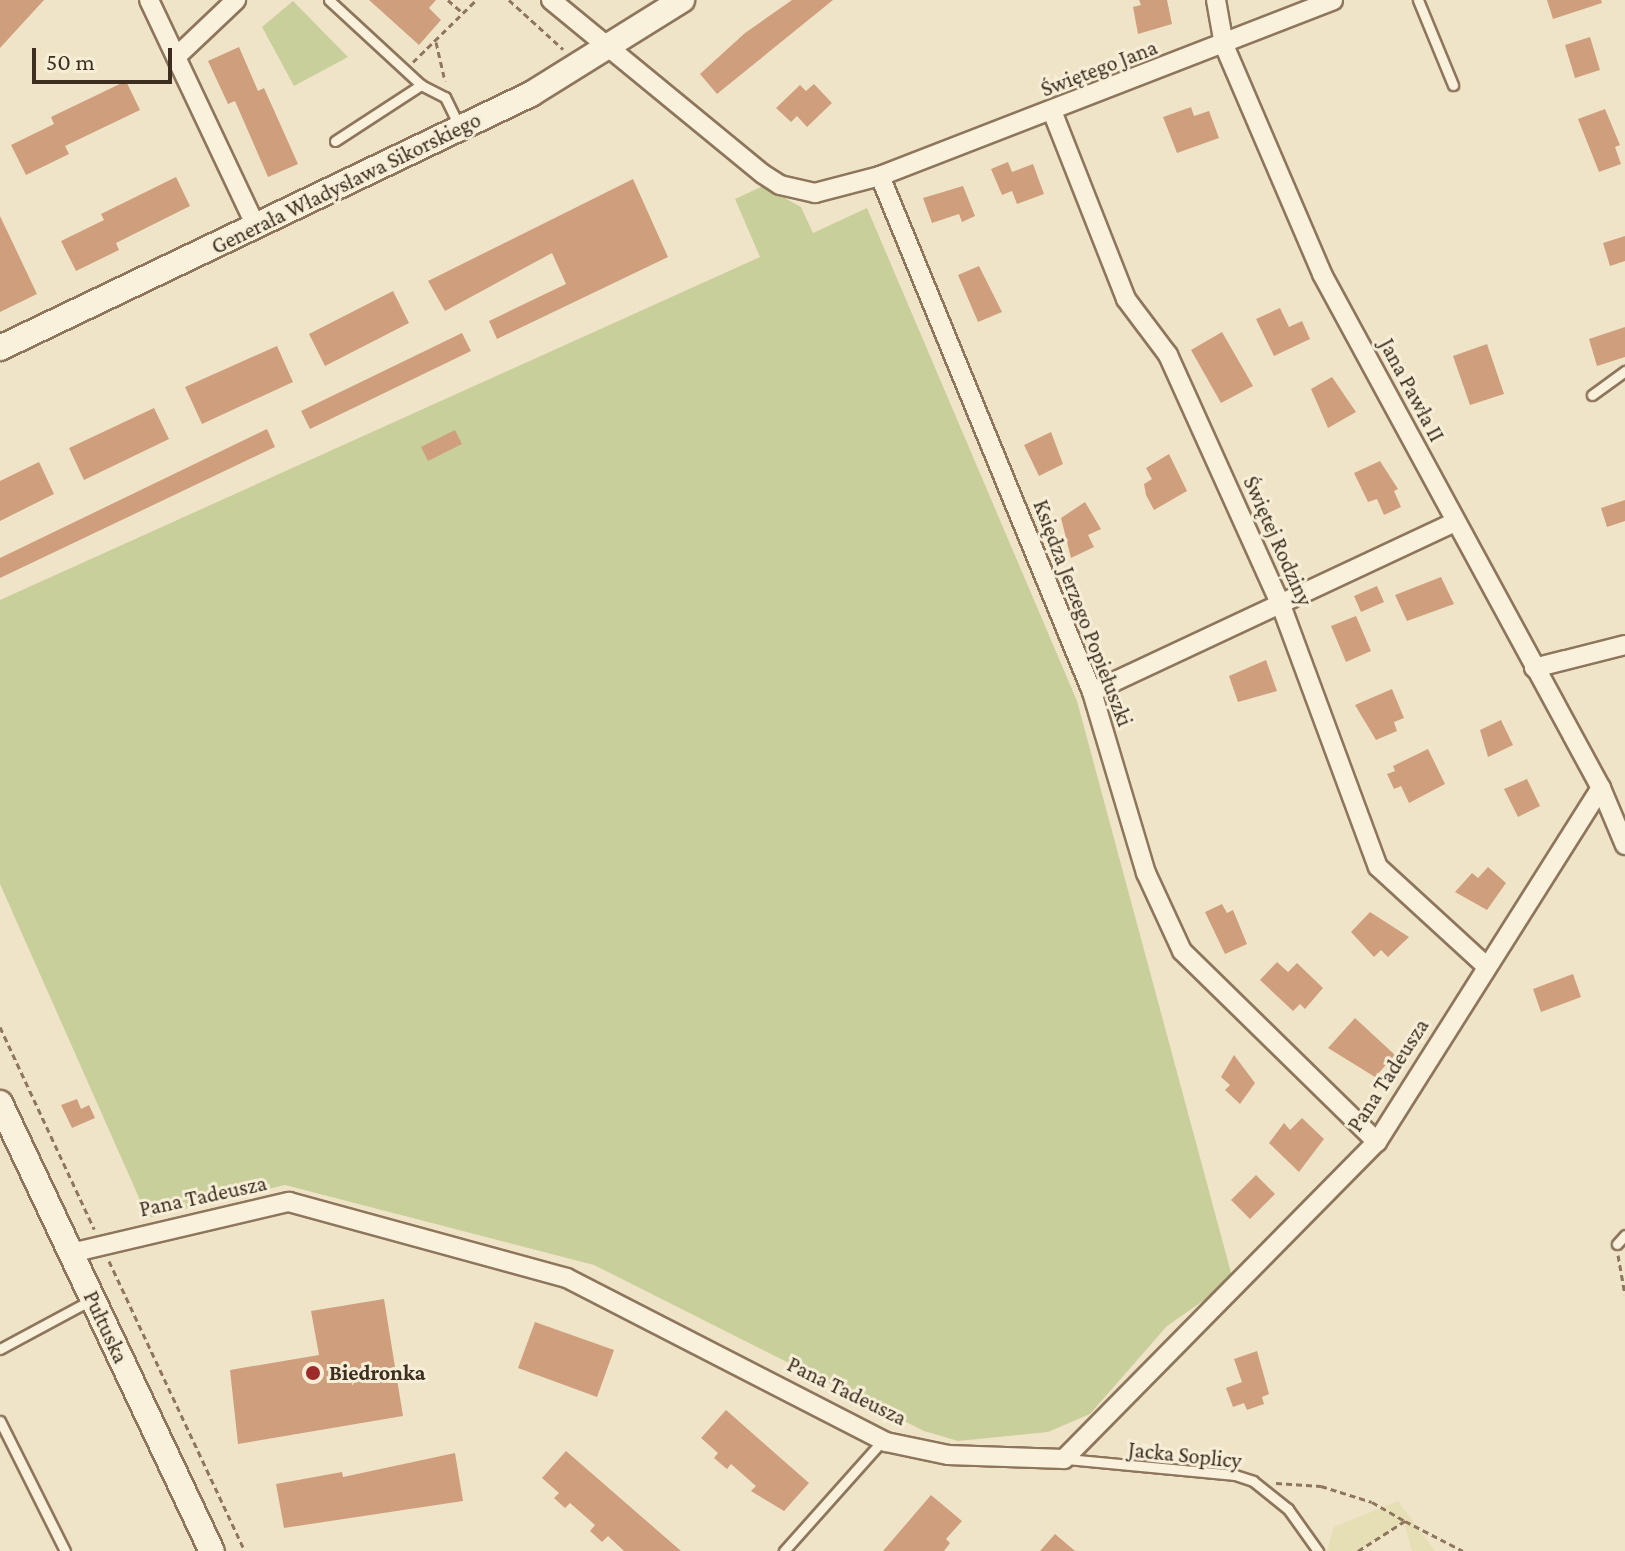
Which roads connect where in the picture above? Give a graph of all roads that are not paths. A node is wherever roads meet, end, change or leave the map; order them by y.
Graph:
1 (149, 0) edge
2 (236, 0) edge
3 (329, 0) edge
4 (551, 0) edge
5 (682, 0) edge
6 (1216, 0) edge
7 (1333, 0) edge
8 (1418, 0) edge
9 (1224, 45) junction
10 (609, 49) junction
11 (176, 57) junction
12 (421, 85) junction
13 (1453, 85) dead end
14 (1052, 111) junction
15 (461, 129) junction
16 (335, 141) dead end
17 (880, 176) junction
18 (256, 226) junction
19 (0, 348) edge
20 (1625, 371) edge
21 (1592, 395) dead end
22 (1455, 522) junction
23 (1281, 605) junction
24 (1625, 645) edge
25 (1534, 668) junction
26 (1092, 692) junction
27 (1601, 788) junction
28 (1625, 845) edge
29 (1486, 966) junction
30 (0, 1103) edge
31 (1377, 1142) junction
32 (1625, 1235) edge
33 (1617, 1244) road end
34 (71, 1253) junction
35 (93, 1299) junction
36 (0, 1349) edge
37 (0, 1421) edge
38 (883, 1440) junction
39 (1064, 1459) junction
40 (65, 1551) edge
41 (212, 1551) edge
42 (784, 1551) edge
43 (1318, 1551) edge

1 - 11 street
2 - 11 street
3 - 12 lane
4 - 10 street, Świętego Jana
5 - 10 street, Generała Władysława Sikorskiego
6 - 9 street, Jana Pawła II
7 - 9 street, Świętego Jana
8 - 13 lane
9 - 14 street, Świętego Jana
9 - 22 street, Jana Pawła II
10 - 15 street, Generała Władysława Sikorskiego
10 - 17 street, Świętego Jana
11 - 18 street
12 - 15 lane
12 - 16 lane
14 - 17 street, Świętego Jana
14 - 23 street, Świętej Rodziny
15 - 18 street, Generała Władysława Sikorskiego
17 - 26 street, Księdza Jerzego Popiełuszki
18 - 19 street, Generała Władysława Sikorskiego
20 - 21 lane
22 - 23 street
22 - 25 street, Jana Pawła II
23 - 26 street
23 - 29 street, Świętej Rodziny
24 - 25 street
25 - 27 street, Jana Pawła II
26 - 31 street, Księdza Jerzego Popiełuszki
27 - 28 street, Jana Pawła II
27 - 29 street, Pana Tadeusza
29 - 31 street, Pana Tadeusza
30 - 34 street, Pułtuska
31 - 39 street, Pana Tadeusza
32 - 33 lane
34 - 35 street, Pułtuska
34 - 38 street, Pana Tadeusza
35 - 36 lane
35 - 41 street, Pułtuska
37 - 40 lane
38 - 39 street, Pana Tadeusza
38 - 42 lane
39 - 43 lane, Jacka Soplicy

